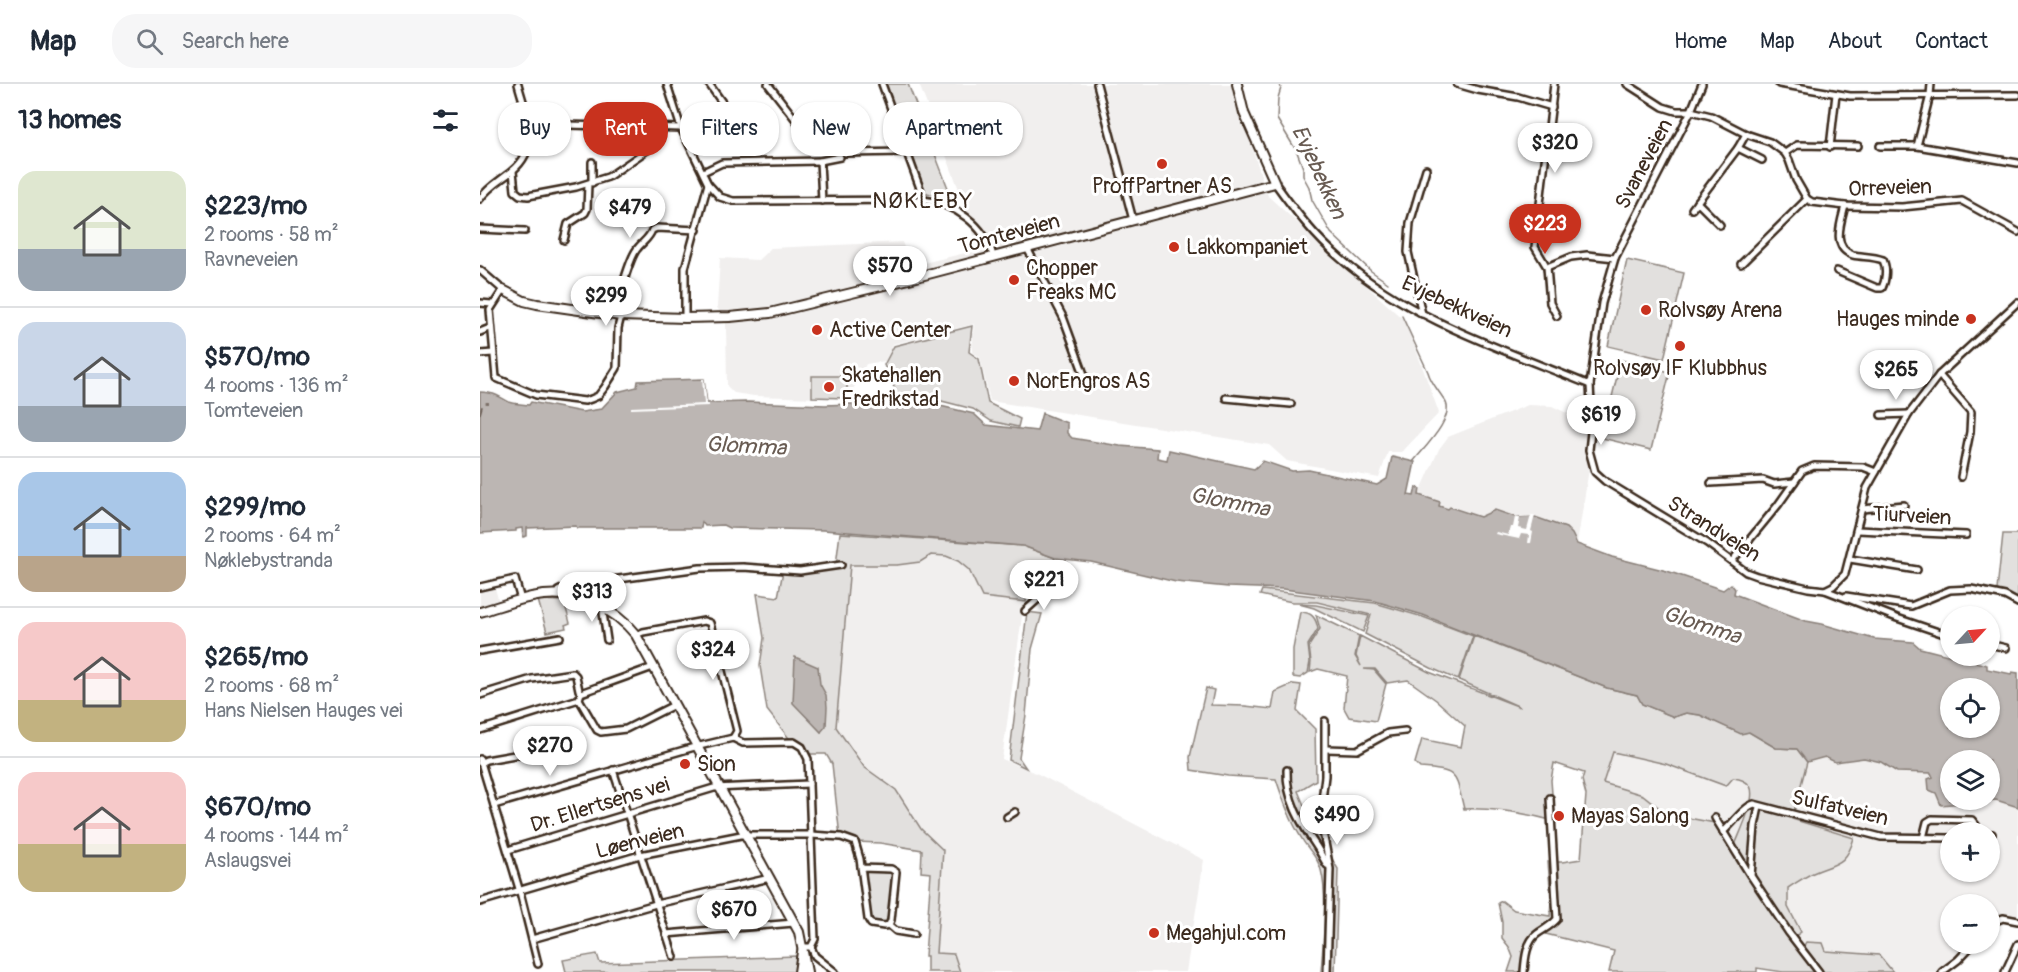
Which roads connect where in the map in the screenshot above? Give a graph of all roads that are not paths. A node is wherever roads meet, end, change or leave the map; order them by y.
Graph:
1 (518, 84) edge
2 (667, 84) edge
3 (710, 84) edge
4 (768, 84) edge
5 (882, 84) edge
6 (1097, 84) edge
7 (1237, 84) edge
8 (1457, 84) edge
9 (1554, 84) edge
10 (1627, 84) edge
11 (1702, 84) edge
12 (1779, 84) edge
13 (1931, 84) edge
14 (1836, 94) junction
15 (1930, 95) junction
16 (2018, 95) edge
17 (523, 102) edge
18 (722, 102) edge
19 (889, 102) edge
20 (1552, 107) junction
21 (1691, 111) junction
22 (791, 114) edge
23 (680, 126) edge
24 (1746, 134) junction
25 (1858, 146) dead end
26 (1880, 146) dead end
27 (1917, 146) junction
28 (1830, 147) junction
29 (1738, 148) junction
30 (883, 153) edge
31 (1785, 153) junction
32 (524, 156) edge
33 (640, 156) edge
34 (695, 156) edge
35 (908, 156) edge
36 (1762, 160) dead end
37 (820, 161) junction
38 (592, 162) dead end
39 (2018, 163) edge
40 (1426, 169) dead end
41 (513, 171) junction
42 (704, 172) junction
43 (590, 183) junction
44 (1275, 183) junction
45 (708, 184) junction
46 (480, 199) edge
47 (1808, 199) junction
48 (923, 200) junction
49 (822, 201) junction
50 (1697, 202) junction
51 (1845, 206) junction
52 (1692, 209) dead end
53 (1133, 220) junction
54 (1720, 225) dead end
55 (480, 229) edge
56 (697, 230) junction
57 (525, 231) dead end
58 (2018, 232) edge
59 (564, 240) dead end
60 (1027, 248) junction
61 (993, 256) junction
62 (1614, 258) junction
63 (1741, 264) dead end
64 (1547, 267) junction
65 (480, 270) edge
66 (1837, 271) dead end
67 (503, 290) junction
68 (2018, 302) edge
69 (480, 303) edge
70 (492, 304) junction
71 (1422, 314) junction
72 (618, 315) junction
73 (1557, 316) dead end
74 (685, 318) junction
75 (490, 328) junction
76 (480, 332) edge
77 (493, 353) junction
78 (480, 354) edge
79 (1939, 375) junction
80 (1085, 377) dead end
81 (1590, 385) junction
82 (1226, 398) dead end
83 (1291, 404) dead end
84 (1909, 414) junction
85 (1881, 415) dead end
86 (1594, 472) joint
87 (1876, 472) junction
88 (1961, 477) dead end
89 (1711, 483) dead end
90 (1794, 483) junction
91 (1904, 505) dead end
92 (1862, 509) junction
93 (1857, 530) junction
94 (1966, 535) dead end
95 (1850, 559) junction
96 (1732, 561) junction
97 (841, 565) dead end
98 (1917, 570) dead end
99 (480, 587) edge
100 (1825, 590) junction
101 (1047, 591) dead end
102 (556, 595) junction
103 (1841, 596) junction
104 (521, 600) junction
105 (2018, 603) edge
106 (605, 609) junction
107 (1025, 611) dead end
108 (480, 612) edge
109 (1940, 632) edge
110 (636, 635) junction
111 (560, 637) dead end
112 (607, 640) dead end
113 (748, 645) dead end
114 (2000, 647) edge
115 (2006, 648) dead end
116 (480, 651) edge
117 (718, 653) junction
118 (690, 660) dead end
119 (653, 667) junction
120 (480, 694) edge
121 (580, 696) junction
122 (674, 705) junction
123 (1325, 721) dead end
124 (480, 730) edge
125 (1405, 731) dead end
126 (733, 738) junction
127 (697, 746) junction
128 (555, 748) dead end
129 (1326, 749) junction
130 (480, 761) edge
131 (613, 770) junction
132 (1287, 770) dead end
133 (809, 784) junction
134 (719, 788) junction
135 (1550, 798) dead end
136 (495, 805) junction
137 (1759, 807) junction
138 (1015, 812) dead end
139 (627, 815) junction
140 (1007, 817) dead end
141 (1715, 818) dead end
142 (1974, 822) edge
143 (1723, 832) junction
144 (746, 834) junction
145 (811, 835) junction
146 (1923, 838) junction
147 (1940, 838) edge
148 (508, 850) junction
149 (640, 855) junction
150 (861, 868) junction
151 (1330, 869) junction
152 (1751, 876) junction
153 (770, 878) junction
154 (520, 892) junction
155 (480, 902) edge
156 (656, 904) junction
157 (2000, 919) edge
158 (2018, 921) edge
159 (794, 923) junction
160 (889, 925) junction
161 (666, 934) junction
162 (914, 934) dead end
163 (532, 939) junction
164 (2018, 945) edge
165 (807, 947) junction
166 (1964, 954) edge
167 (674, 957) dead end
168 (538, 964) dead end
169 (799, 972) edge
170 (807, 972) edge
171 (835, 972) edge
172 (1327, 972) edge
173 (1524, 972) edge
174 (1819, 972) edge
175 (1942, 972) edge
176 (2005, 972) edge

1 - 17 street
2 - 23 street
3 - 18 street
4 - 22 street
5 - 19 street
6 - 53 street
7 - 44 street, Evjebekkveien
8 - 20 street
9 - 20 street
10 - 21 street
11 - 21 street, Svaneveien
12 - 14 street
13 - 15 street
14 - 15 street
14 - 28 street
15 - 16 street
15 - 27 street
20 - 64 street
21 - 24 street
21 - 62 street, Svaneveien
24 - 29 street
24 - 31 street
25 - 28 street
26 - 27 street
27 - 39 street
28 - 31 street
29 - 36 street
29 - 50 street
30 - 37 street
31 - 47 street
32 - 41 street
33 - 43 street
34 - 42 street
35 - 48 street
37 - 42 street
37 - 49 street
38 - 43 street
40 - 71 street
41 - 43 street
41 - 46 street
42 - 45 street
43 - 59 street
44 - 53 street, Tomteveien
44 - 71 street, Evjebekkveien
45 - 49 street
45 - 56 street
47 - 51 street, Orreveien
47 - 63 street
48 - 49 street
48 - 61 street
50 - 52 street
50 - 54 street
51 - 58 street, Orreveien
51 - 66 street
53 - 60 street, Tomteveien
55 - 57 street
56 - 72 street
56 - 74 street
60 - 61 street, Tomteveien
60 - 80 street
61 - 74 street, Tomteveien
62 - 64 street
62 - 81 street, Svaneveien
64 - 73 street
65 - 67 street, Tomteveien
67 - 70 street
67 - 72 street, Tomteveien
68 - 79 street
69 - 70 street
70 - 75 street
71 - 81 street, Evjebekkveien
72 - 74 street, Tomteveien
72 - 77 street
75 - 76 street
75 - 77 street
77 - 78 street
79 - 84 street
79 - 88 street
81 - 86 street, Svaneveien
82 - 83 street
84 - 85 street
84 - 87 street
86 - 96 street, Strandveien
87 - 90 street
87 - 92 street
89 - 90 street
90 - 96 street
91 - 92 street
92 - 93 street
93 - 94 street, Tiurveien
93 - 95 street
95 - 98 street
95 - 100 street
96 - 100 street, Strandveien
97 - 102 street
99 - 104 street
100 - 103 street, Strandveien
101 - 107 street
102 - 104 street
102 - 106 street
103 - 105 street
103 - 109 street
104 - 108 street
106 - 110 street
106 - 112 street
110 - 117 street
110 - 119 street
111 - 116 street
113 - 117 street
114 - 115 street
117 - 118 street
117 - 126 street
119 - 121 street
119 - 122 street
120 - 121 street
121 - 122 street
121 - 124 street
122 - 127 street
123 - 129 street
125 - 129 street
126 - 127 street
126 - 133 street
127 - 131 street
127 - 134 street
128 - 130 street
129 - 151 street
130 - 136 street
131 - 136 street
131 - 139 street
132 - 151 street
133 - 134 street, Dr. Ellertsens vei
133 - 145 street
134 - 139 street, Dr. Ellertsens vei
134 - 144 street
135 - 173 street
136 - 148 street
137 - 143 street, Sulfatveien
137 - 146 street, Sulfatveien
137 - 152 street, Sulfatveien
138 - 140 street
139 - 148 street, Dr. Ellertsens vei
139 - 149 street
141 - 143 street
142 - 146 street
143 - 152 street
144 - 145 street, Løenveien
144 - 149 street, Løenveien
144 - 153 street
145 - 150 street, Løenveien
145 - 165 street
146 - 147 street, Sulfatveien
148 - 154 street
149 - 154 street, Løenveien
149 - 156 street
150 - 160 street
150 - 160 street
151 - 172 street
152 - 174 street
153 - 156 street
153 - 159 street
154 - 155 street, Løenveien
154 - 163 street
156 - 161 street
156 - 163 street
157 - 158 street
159 - 161 street
159 - 165 street
160 - 162 street
161 - 167 street
163 - 168 street
164 - 176 street
165 - 169 street
165 - 170 street
165 - 171 street
166 - 175 street

